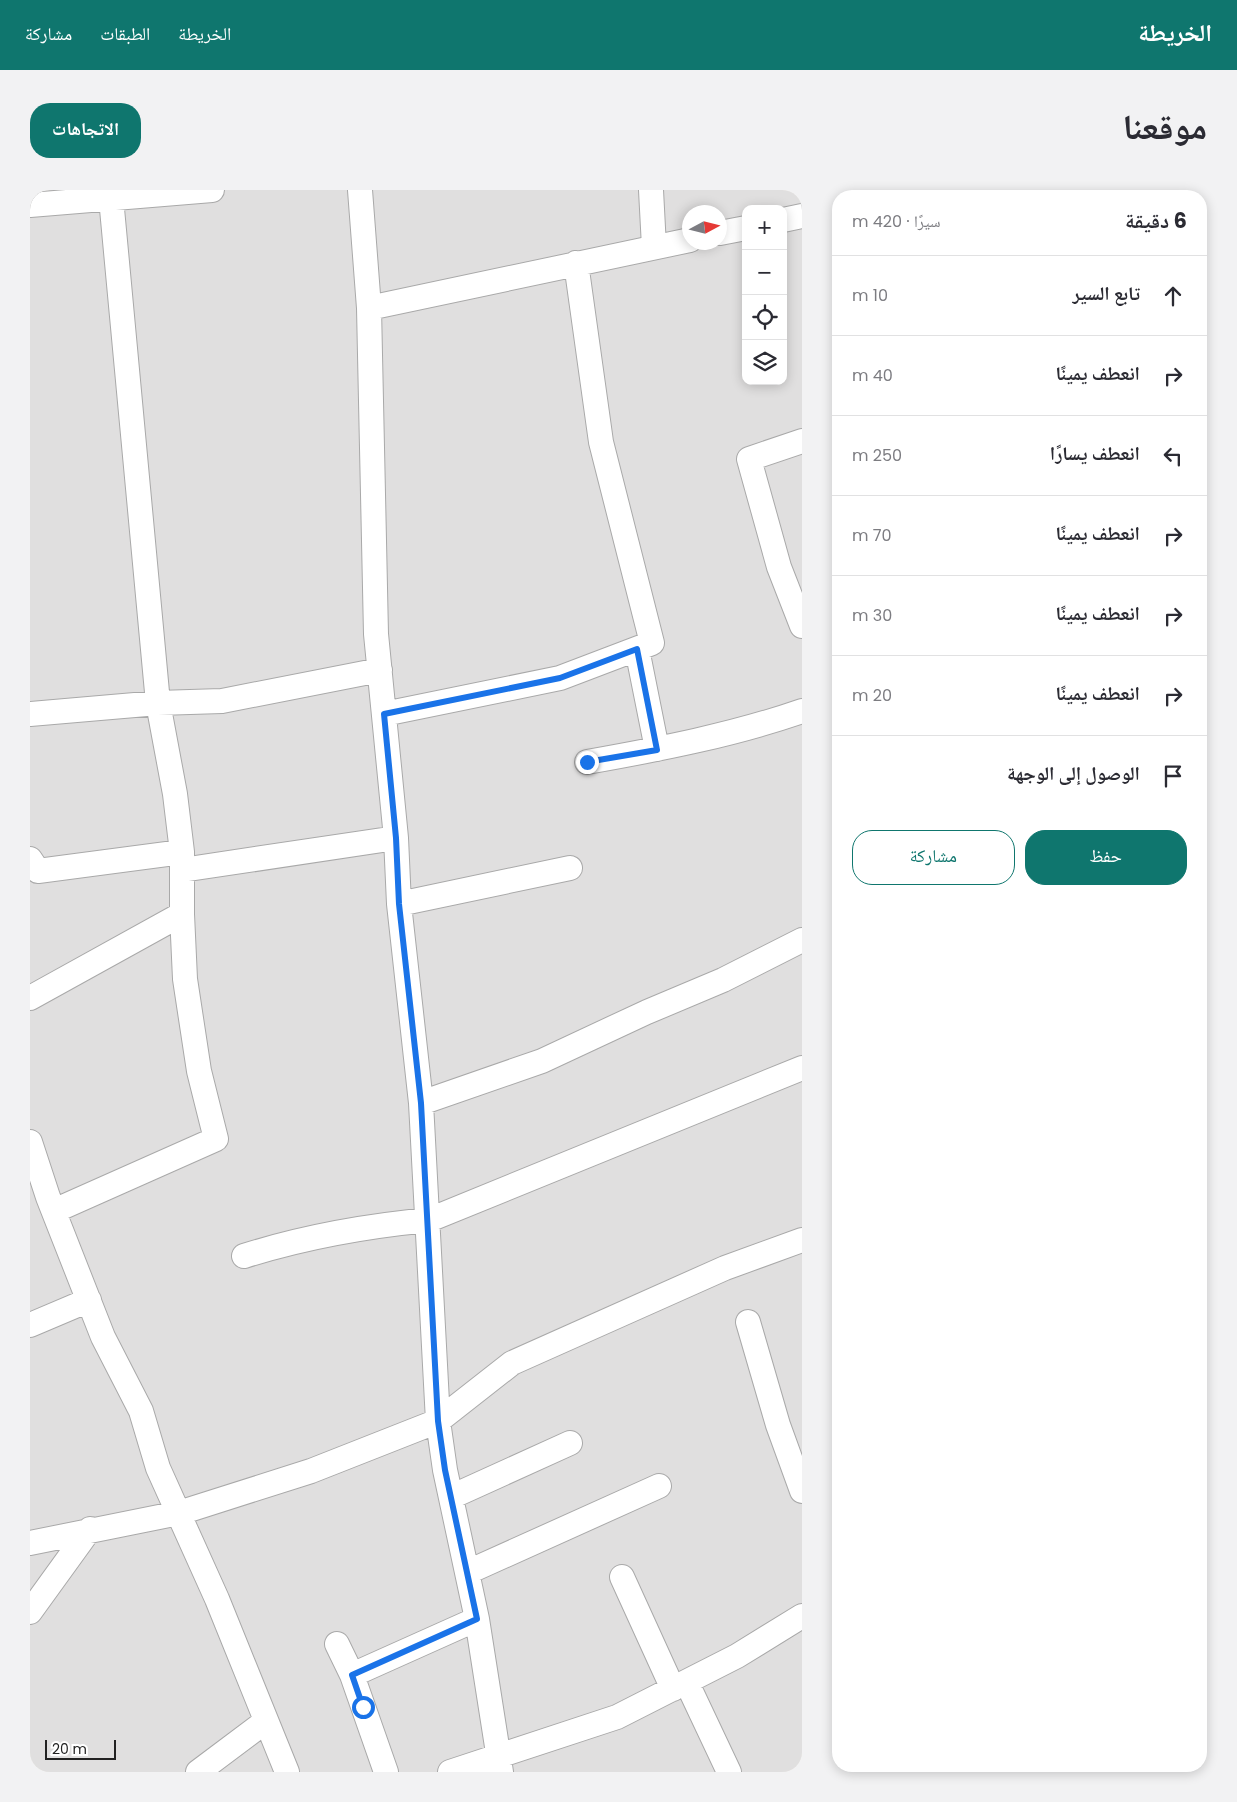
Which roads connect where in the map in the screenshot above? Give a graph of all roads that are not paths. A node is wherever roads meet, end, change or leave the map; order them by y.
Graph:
1 (212, 190) edge
2 (360, 190) edge
3 (651, 190) edge
4 (144, 193) edge
5 (111, 198) junction
6 (30, 205) edge
7 (802, 216) edge
8 (787, 219) edge
9 (742, 229) edge
10 (727, 232) edge
11 (682, 242) edge
12 (654, 247) junction
13 (576, 263) junction
14 (369, 308) junction
15 (802, 440) edge
16 (802, 626) edge
17 (637, 649) junction
18 (380, 670) junction
19 (158, 703) junction
20 (802, 711) edge
21 (30, 714) edge
22 (384, 714) junction
23 (657, 750) junction
24 (587, 762) dead end
25 (396, 838) junction
26 (30, 859) edge
27 (182, 861) junction
28 (570, 868) dead end
29 (399, 904) junction
30 (182, 914) junction
31 (802, 940) edge
32 (30, 998) edge
33 (802, 1068) edge
34 (421, 1103) junction
35 (30, 1142) edge
36 (54, 1211) junction
37 (429, 1220) junction
38 (802, 1240) edge
39 (244, 1256) dead end
40 (89, 1300) junction
41 (748, 1322) dead end
42 (30, 1325) edge
43 (438, 1421) junction
44 (570, 1443) dead end
45 (798, 1466) edge
46 (659, 1486) dead end
47 (802, 1491) edge
48 (451, 1497) junction
49 (179, 1513) junction
50 (90, 1529) junction
51 (30, 1543) edge
52 (468, 1572) junction
53 (622, 1577) dead end
54 (30, 1612) edge
55 (802, 1616) edge
56 (477, 1619) junction
57 (337, 1644) dead end
58 (352, 1675) junction
59 (680, 1686) junction
60 (266, 1721) junction
61 (500, 1764) edge
62 (198, 1772) edge
63 (287, 1772) edge
64 (386, 1772) edge
65 (450, 1772) edge
66 (729, 1772) edge

1 - 4 street
2 - 14 street
3 - 12 street
4 - 5 street
5 - 6 street
5 - 19 street
7 - 8 street
9 - 10 street
11 - 12 street
12 - 13 street
13 - 14 street
13 - 17 street
14 - 18 street
15 - 16 street
17 - 22 street
17 - 23 street
18 - 19 street
18 - 22 street
19 - 21 street
19 - 27 street
20 - 23 street
22 - 25 street
23 - 24 street
25 - 27 street
25 - 29 street
26 - 27 street
27 - 30 street
28 - 29 street
29 - 34 street
30 - 32 street
30 - 36 street
31 - 34 street
33 - 37 street
34 - 37 street
35 - 36 street
36 - 40 street
37 - 39 street
37 - 43 street
38 - 43 street
40 - 42 street
40 - 49 street
41 - 45 street
43 - 48 street
43 - 49 street
44 - 48 street
45 - 47 street
46 - 52 street
48 - 52 street
49 - 50 street
49 - 60 street
50 - 51 street
50 - 54 street
52 - 56 street
53 - 59 street
55 - 59 street
56 - 58 street
56 - 61 street
57 - 58 street
58 - 64 street
59 - 61 street
59 - 66 street
60 - 62 street
60 - 63 street
61 - 65 street

